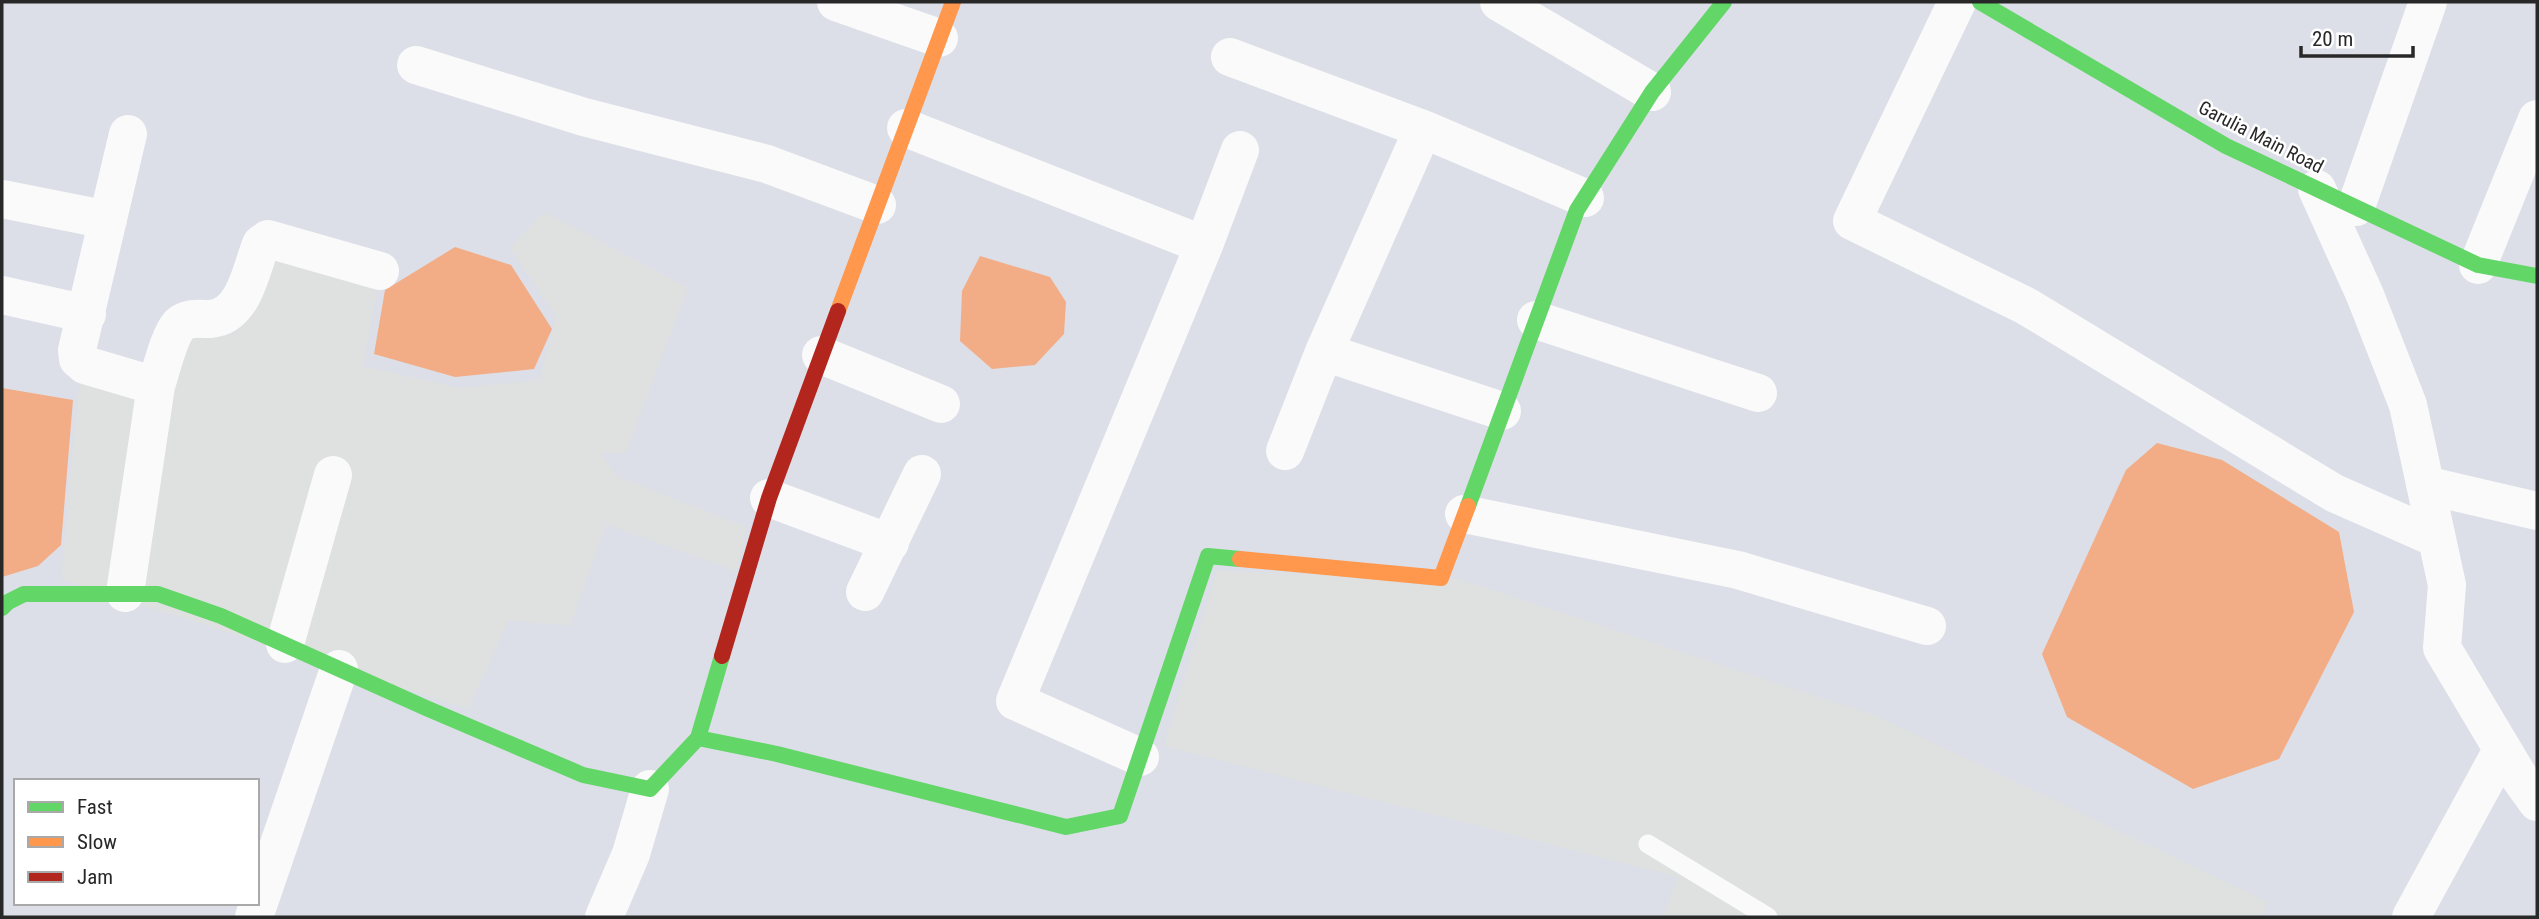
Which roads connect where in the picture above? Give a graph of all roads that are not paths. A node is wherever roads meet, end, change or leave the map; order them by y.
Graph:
1 (836, 2) edge
2 (953, 2) edge
3 (1499, 2) edge
4 (1724, 2) edge
5 (1958, 2) edge
6 (1980, 2) edge
7 (2428, 2) edge
8 (939, 38) junction
9 (1230, 57) dead end
10 (416, 65) dead end
11 (1652, 92) junction
12 (2537, 119) edge
13 (906, 128) junction
14 (1423, 129) junction
15 (128, 134) dead end
16 (1240, 150) dead end
17 (2317, 189) junction
18 (1585, 198) junction
19 (2, 199) edge
20 (877, 205) junction
21 (2356, 207) junction
22 (108, 220) junction
23 (1204, 245) junction
24 (2478, 265) junction
25 (380, 271) dead end
26 (2537, 276) edge
27 (2, 295) edge
28 (87, 314) junction
29 (1536, 320) junction
30 (1324, 352) junction
31 (821, 355) junction
32 (156, 386) junction
33 (1758, 393) dead end
34 (941, 404) dead end
35 (1502, 411) junction
36 (1285, 451) dead end
37 (922, 474) dead end
38 (333, 475) dead end
39 (2425, 485) junction
40 (769, 498) junction
41 (2537, 511) edge
42 (1464, 514) junction
43 (2436, 538) junction
44 (890, 544) junction
45 (866, 592) dead end
46 (125, 593) junction
47 (4, 603) edge
48 (1927, 626) dead end
49 (285, 644) junction
50 (339, 668) junction
51 (698, 738) junction
52 (2502, 750) junction
53 (1140, 757) junction
54 (650, 789) junction
55 (2537, 802) edge
56 (1648, 844) dead end
57 (259, 902) edge
58 (604, 917) edge
59 (1768, 917) edge
60 (2412, 917) edge

1 - 8 street
2 - 8 street
3 - 11 street
4 - 11 street
5 - 43 street
6 - 17 street, Garulia Main Road
7 - 21 street
8 - 13 street
9 - 14 street
10 - 20 street
11 - 18 street
12 - 24 street
13 - 20 street
13 - 23 street
14 - 18 street
14 - 30 street
15 - 22 street
16 - 23 street
17 - 21 street, Garulia Main Road
17 - 39 street
18 - 29 street
19 - 22 street
20 - 31 street
21 - 24 street, Garulia Main Road
22 - 28 street
23 - 53 street
24 - 26 street, Garulia Main Road
25 - 32 street
27 - 28 street
28 - 32 street
29 - 33 street
29 - 35 street
30 - 35 street
30 - 36 street
31 - 34 street
31 - 40 street
32 - 46 street
35 - 42 street
37 - 44 street
38 - 49 street
39 - 41 street
39 - 43 street
40 - 44 street
40 - 51 street
42 - 48 street
42 - 53 street
43 - 52 street
44 - 45 street
46 - 47 street
46 - 49 street
49 - 50 street
50 - 54 street
50 - 57 street
51 - 53 street
51 - 54 street
52 - 55 street
52 - 60 street
54 - 58 street
56 - 59 lane

